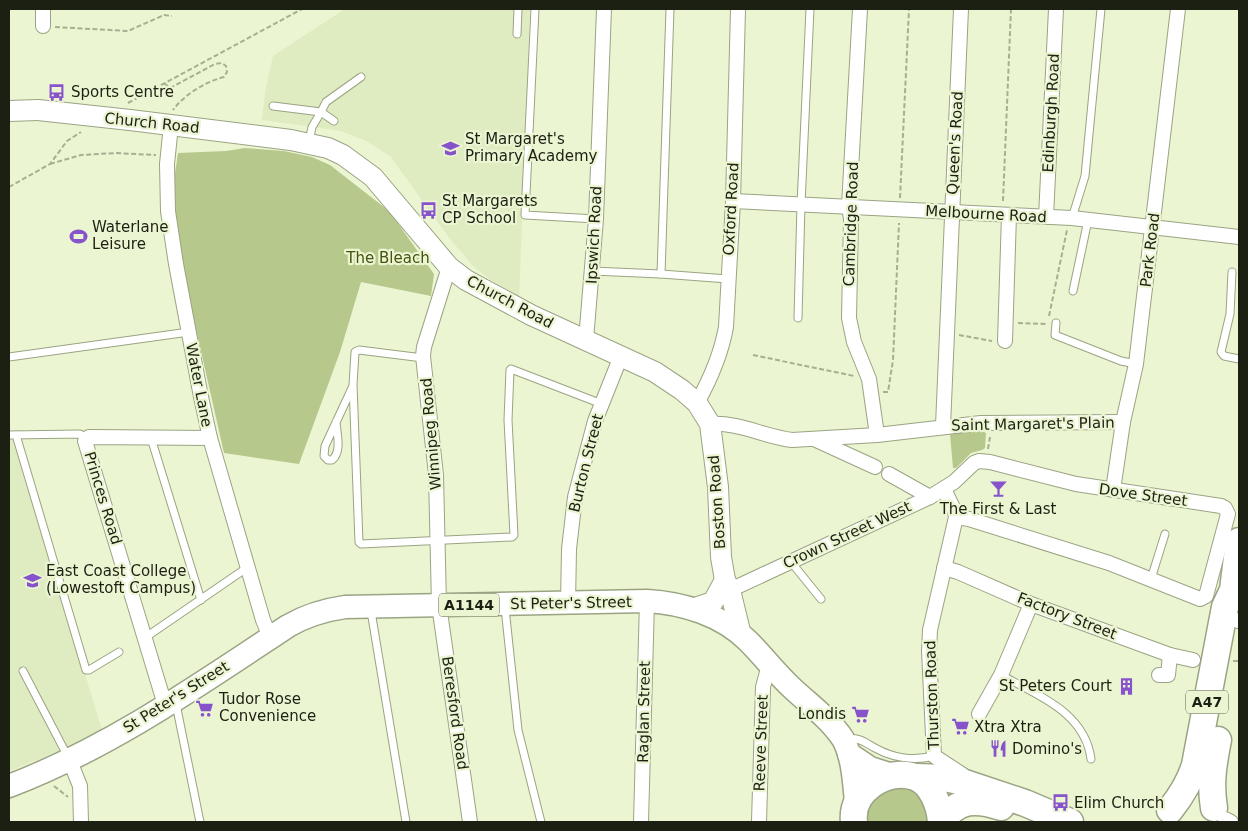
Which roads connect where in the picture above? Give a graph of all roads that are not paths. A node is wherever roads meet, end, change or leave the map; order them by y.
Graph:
1 (39, 9) edge
2 (44, 9) edge
3 (518, 9) edge
4 (535, 9) edge
5 (604, 9) edge
6 (670, 9) edge
7 (738, 9) edge
8 (810, 9) edge
9 (860, 9) edge
10 (961, 9) edge
11 (1056, 9) edge
12 (1101, 9) edge
13 (1178, 9) edge
14 (43, 26) road end
15 (516, 34) dead end
16 (361, 77) dead end
17 (273, 106) dead end
18 (9, 111) edge
19 (321, 112) junction
20 (334, 120) dead end
21 (172, 125) junction
22 (309, 143) junction
23 (733, 201) junction
24 (801, 204) junction
25 (849, 206) junction
26 (952, 212) junction
27 (1006, 215) junction
28 (1046, 217) junction
29 (1071, 218) junction
30 (596, 219) junction
31 (1088, 220) junction
32 (1153, 226) junction
33 (1239, 236) edge
34 (449, 267) junction
35 (592, 271) junction
36 (1232, 272) dead end
37 (661, 274) junction
38 (728, 279) junction
39 (1073, 291) dead end
40 (798, 318) dead end
41 (1056, 323) dead end
42 (189, 332) junction
43 (586, 340) junction
44 (1005, 341) road end
45 (621, 356) junction
46 (9, 357) edge
47 (424, 358) junction
48 (1239, 359) edge
49 (1136, 364) junction
50 (353, 385) junction
51 (697, 403) junction
52 (602, 404) junction
53 (336, 422) junction
54 (1123, 422) junction
55 (710, 424) junction
56 (944, 426) junction
57 (12, 435) edge
58 (876, 435) junction
59 (87, 438) junction
60 (151, 438) junction
61 (210, 438) junction
62 (815, 440) junction
63 (875, 467) dead end
64 (968, 469) joint
65 (889, 474) dead end
66 (944, 490) junction
67 (1112, 490) junction
68 (930, 497) junction
69 (956, 517) junction
70 (1165, 534) dead end
71 (437, 541) junction
72 (1239, 542) edge
73 (791, 562) junction
74 (248, 567) junction
75 (944, 568) junction
76 (1151, 578) junction
77 (726, 586) junction
78 (1233, 590) junction
79 (821, 598) dead end
80 (201, 600) junction
81 (647, 601) junction
82 (568, 603) junction
83 (439, 604) junction
84 (1031, 604) junction
85 (505, 605) junction
86 (370, 606) junction
87 (692, 609) junction
88 (1238, 621) edge
89 (741, 634) junction
90 (146, 637) junction
91 (270, 637) junction
92 (119, 652) dead end
93 (1170, 655) junction
94 (1193, 660) dead end
95 (1236, 661) edge
96 (771, 667) junction
97 (23, 671) dead end
98 (1159, 674) dead end
99 (1001, 675) junction
100 (170, 702) junction
101 (979, 714) dead end
102 (846, 747) junction
103 (934, 756) junction
104 (1090, 759) dead end
105 (70, 761) junction
106 (904, 776) junction
107 (9, 786) edge
108 (984, 790) junction
109 (855, 812) edge
110 (1225, 818) edge
111 (1159, 819) edge
112 (81, 822) edge
113 (200, 822) edge
114 (406, 822) edge
115 (470, 822) edge
116 (541, 822) edge
117 (642, 822) edge
118 (759, 822) edge
119 (942, 822) edge
120 (1039, 822) edge
121 (1070, 822) edge

1 - 2 lane
2 - 14 street
3 - 15 lane
4 - 30 lane
5 - 30 street, Ipswich Road
6 - 37 lane
7 - 23 street, Oxford Road
8 - 24 lane
9 - 25 street, Cambridge Road
10 - 26 street, Queen's Road
11 - 28 street, Edinburgh Road
12 - 29 lane
13 - 32 street, Park Road
16 - 19 lane
17 - 19 lane
18 - 21 main road, Church Road, bridge
19 - 20 lane
19 - 22 lane
21 - 22 main road, Church Road
21 - 42 street, Water Lane
22 - 34 main road, Church Road
23 - 24 street, Melbourne Road
23 - 38 street, Oxford Road
24 - 25 street, Melbourne Road
24 - 40 lane
25 - 26 street, Melbourne Road
25 - 58 street, Cambridge Road
26 - 27 street, Melbourne Road
26 - 56 street, Queen's Road
27 - 28 street, Melbourne Road
27 - 44 street
28 - 29 street, Melbourne Road
29 - 31 street, Melbourne Road
30 - 35 street, Ipswich Road
31 - 32 street, Melbourne Road
31 - 39 lane
32 - 33 street, Melbourne Road
32 - 49 street, Park Road
34 - 43 main road, Church Road
34 - 47 street, Winnipeg Road
35 - 37 lane
35 - 43 street, Ipswich Road
36 - 48 lane
37 - 38 lane
38 - 51 street, Oxford Road
41 - 49 lane
42 - 46 lane
42 - 61 street, Water Lane
43 - 45 main road, Church Road
45 - 51 main road, Church Road
45 - 52 street, Burton Street
47 - 50 lane
47 - 71 street, Winnipeg Road
49 - 54 street, Park Road
50 - 53 lane
50 - 71 lane
51 - 55 main road, Church Road
52 - 71 lane
52 - 82 street, Burton Street
53 - 53 lane
54 - 56 street, Saint Margaret's Plain
54 - 67 street, Park Road
55 - 62 street
55 - 77 main road, Boston Road
56 - 58 street
57 - 59 lane
57 - 92 lane
58 - 62 street
59 - 60 street, Princes Road
59 - 90 street, Princes Road
60 - 61 street, Princes Road
60 - 80 lane
61 - 74 street, Water Lane
62 - 63 street
64 - 66 street, Crown Street West
64 - 67 street, Dove Street
65 - 68 street
66 - 68 street, Crown Street West
66 - 69 street
67 - 76 street, Dove Street
68 - 73 street, Crown Street West
69 - 75 street, Thurston Road
69 - 76 street
70 - 76 lane
71 - 83 street, Winnipeg Road
72 - 78 highway, A47
73 - 77 street, Crown Street West
73 - 79 lane
74 - 80 lane
74 - 91 street, Water Lane
75 - 84 street, Factory Street
75 - 103 street, Thurston Road
77 - 87 main road
77 - 89 main road, Boston Road
78 - 88 highway, A47
78 - 111 highway, A47
80 - 90 lane
81 - 82 main road, St Peter's Street / A1144
81 - 87 main road, St Peter's Street / A1144
81 - 117 street, Raglan Street
82 - 85 main road, St Peter's Street / A1144
83 - 85 main road, St Peter's Street / A1144
83 - 86 main road, St Peter's Street / A1144
83 - 115 street, Beresford Road
84 - 93 street, Factory Street
84 - 99 street
85 - 116 lane
86 - 91 main road, St Peter's Street / A1144
86 - 114 lane
87 - 89 main road, St Peter's Street / A1144
88 - 95 highway, A47
89 - 96 main road, St Peter's Street / A1144
90 - 100 street, Princes Road
91 - 100 main road, St Peter's Street / A1144
93 - 94 street, Factory Street
93 - 98 street
95 - 110 highway, A47
96 - 102 main road, St Peter's Street / A1144
96 - 118 street, Reeve Street
97 - 105 lane
99 - 101 street
99 - 104 lane
100 - 105 main road, St Peter's Street / A1144
100 - 113 lane
102 - 103 lane
102 - 106 main road, St Peter's Street / A1144
102 - 109 main road
103 - 108 street, Thurston Road
105 - 107 main road, St Peter's Street / A1144
105 - 112 street
106 - 108 highway, St Peter's Street
106 - 109 highway
106 - 119 highway
108 - 121 highway, St Peter's Street
110 - 111 highway
119 - 120 highway

